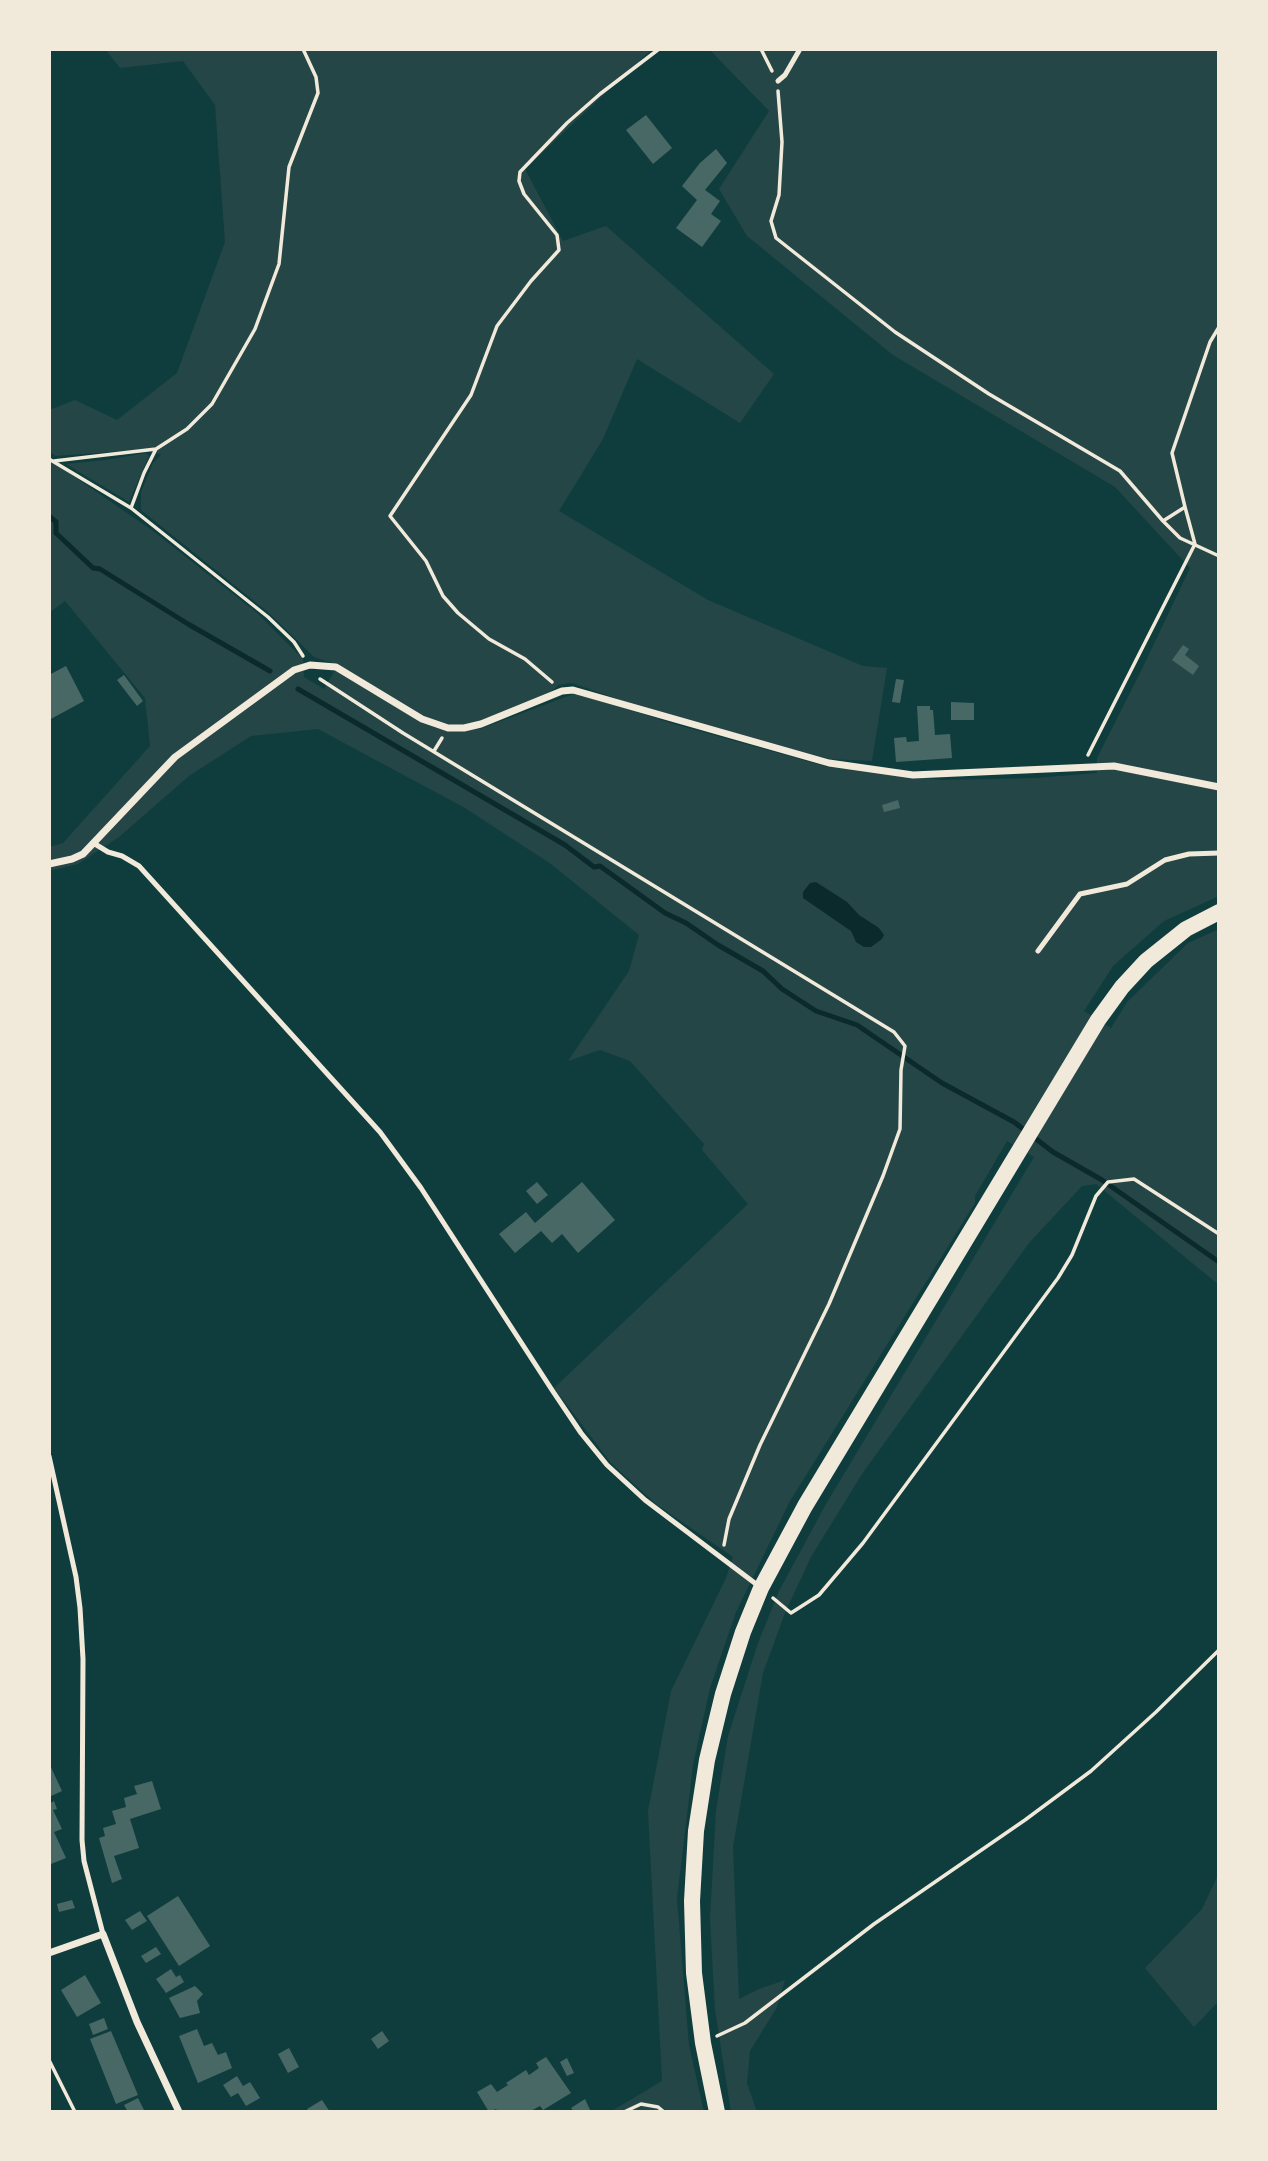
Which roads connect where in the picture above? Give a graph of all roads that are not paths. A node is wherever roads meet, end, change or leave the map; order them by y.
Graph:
1 (800, 49) edge
2 (778, 81) road end
3 (1219, 787) edge
4 (94, 844) junction
5 (1219, 853) edge
6 (49, 864) edge
7 (1219, 912) edge
8 (1038, 951) dead end
9 (49, 1456) edge
10 (761, 1588) junction
11 (103, 1934) junction
12 (49, 1953) edge
13 (179, 2112) edge
14 (716, 2112) edge

1 - 2 lane
3 - 4 street
4 - 6 street
4 - 10 lane
5 - 8 lane
7 - 10 main road
9 - 11 lane
10 - 14 main road
11 - 12 street
11 - 13 street

